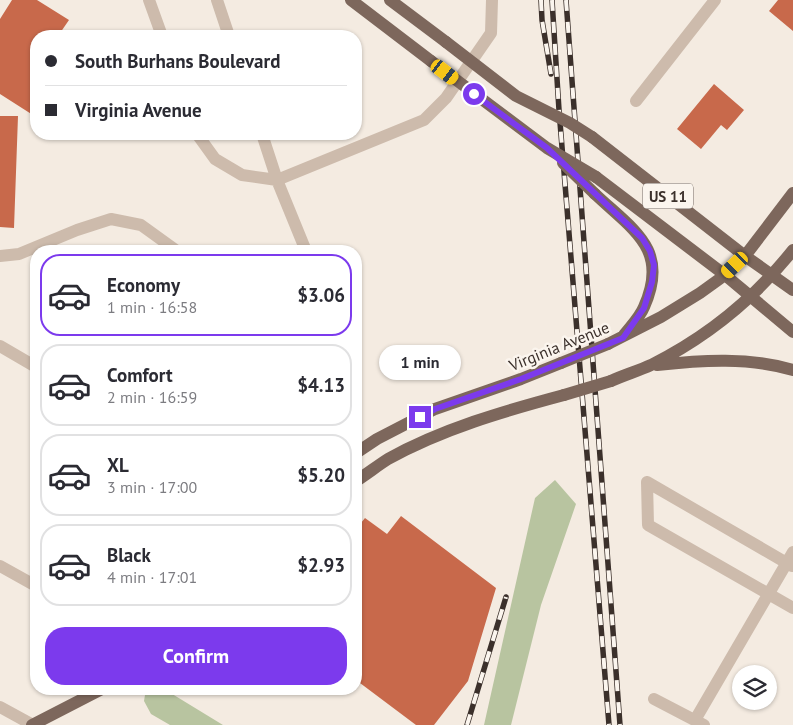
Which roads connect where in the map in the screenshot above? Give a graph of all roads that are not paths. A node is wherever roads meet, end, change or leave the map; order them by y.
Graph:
1 (149, 0) edge
2 (217, 0) edge
3 (351, 0) edge
4 (390, 0) edge
5 (492, 0) edge
6 (715, 0) edge
7 (160, 30) edge
8 (227, 30) edge
9 (636, 101) dead end
10 (202, 140) edge
11 (264, 140) edge
12 (547, 148) junction
13 (277, 180) junction
14 (793, 193) edge
15 (41, 245) edge
16 (169, 245) edge
17 (304, 245) edge
18 (30, 249) edge
19 (793, 250) edge
20 (0, 256) edge
21 (745, 256) junction
22 (724, 275) junction
23 (773, 275) junction
24 (793, 290) edge
25 (750, 298) junction
26 (793, 332) edge
27 (623, 338) junction
28 (0, 346) edge
29 (30, 364) edge
30 (649, 366) junction
31 (793, 370) edge
32 (362, 449) edge
33 (362, 477) edge
34 (791, 560) edge
35 (0, 566) edge
36 (30, 583) edge
37 (768, 593) junction
38 (793, 608) edge
39 (90, 695) edge
40 (654, 699) dead end
41 (0, 707) edge
42 (699, 723) edge
43 (33, 725) edge

1 - 7 street
2 - 8 street
3 - 12 main road, US 11, bridge
4 - 21 main road, US 11, bridge
5 - 13 street
6 - 9 street
10 - 13 street
11 - 13 street
12 - 22 main road, bridge
12 - 27 main road, US 11, bridge
13 - 17 street
14 - 21 main road, Virginia Avenue
15 - 16 street
18 - 20 street
19 - 23 main road
21 - 22 main road, Virginia Avenue
21 - 23 main road, US 11
22 - 25 main road
22 - 27 main road, Virginia Avenue
23 - 24 main road
23 - 25 main road
25 - 26 main road
25 - 30 main road
27 - 32 main road, Virginia Avenue, bridge
28 - 29 street
30 - 31 main road
30 - 33 main road, bridge
34 - 37 street
34 - 37 street
35 - 36 street
37 - 38 street
37 - 42 street
39 - 43 main road
40 - 42 street
41 - 43 street

